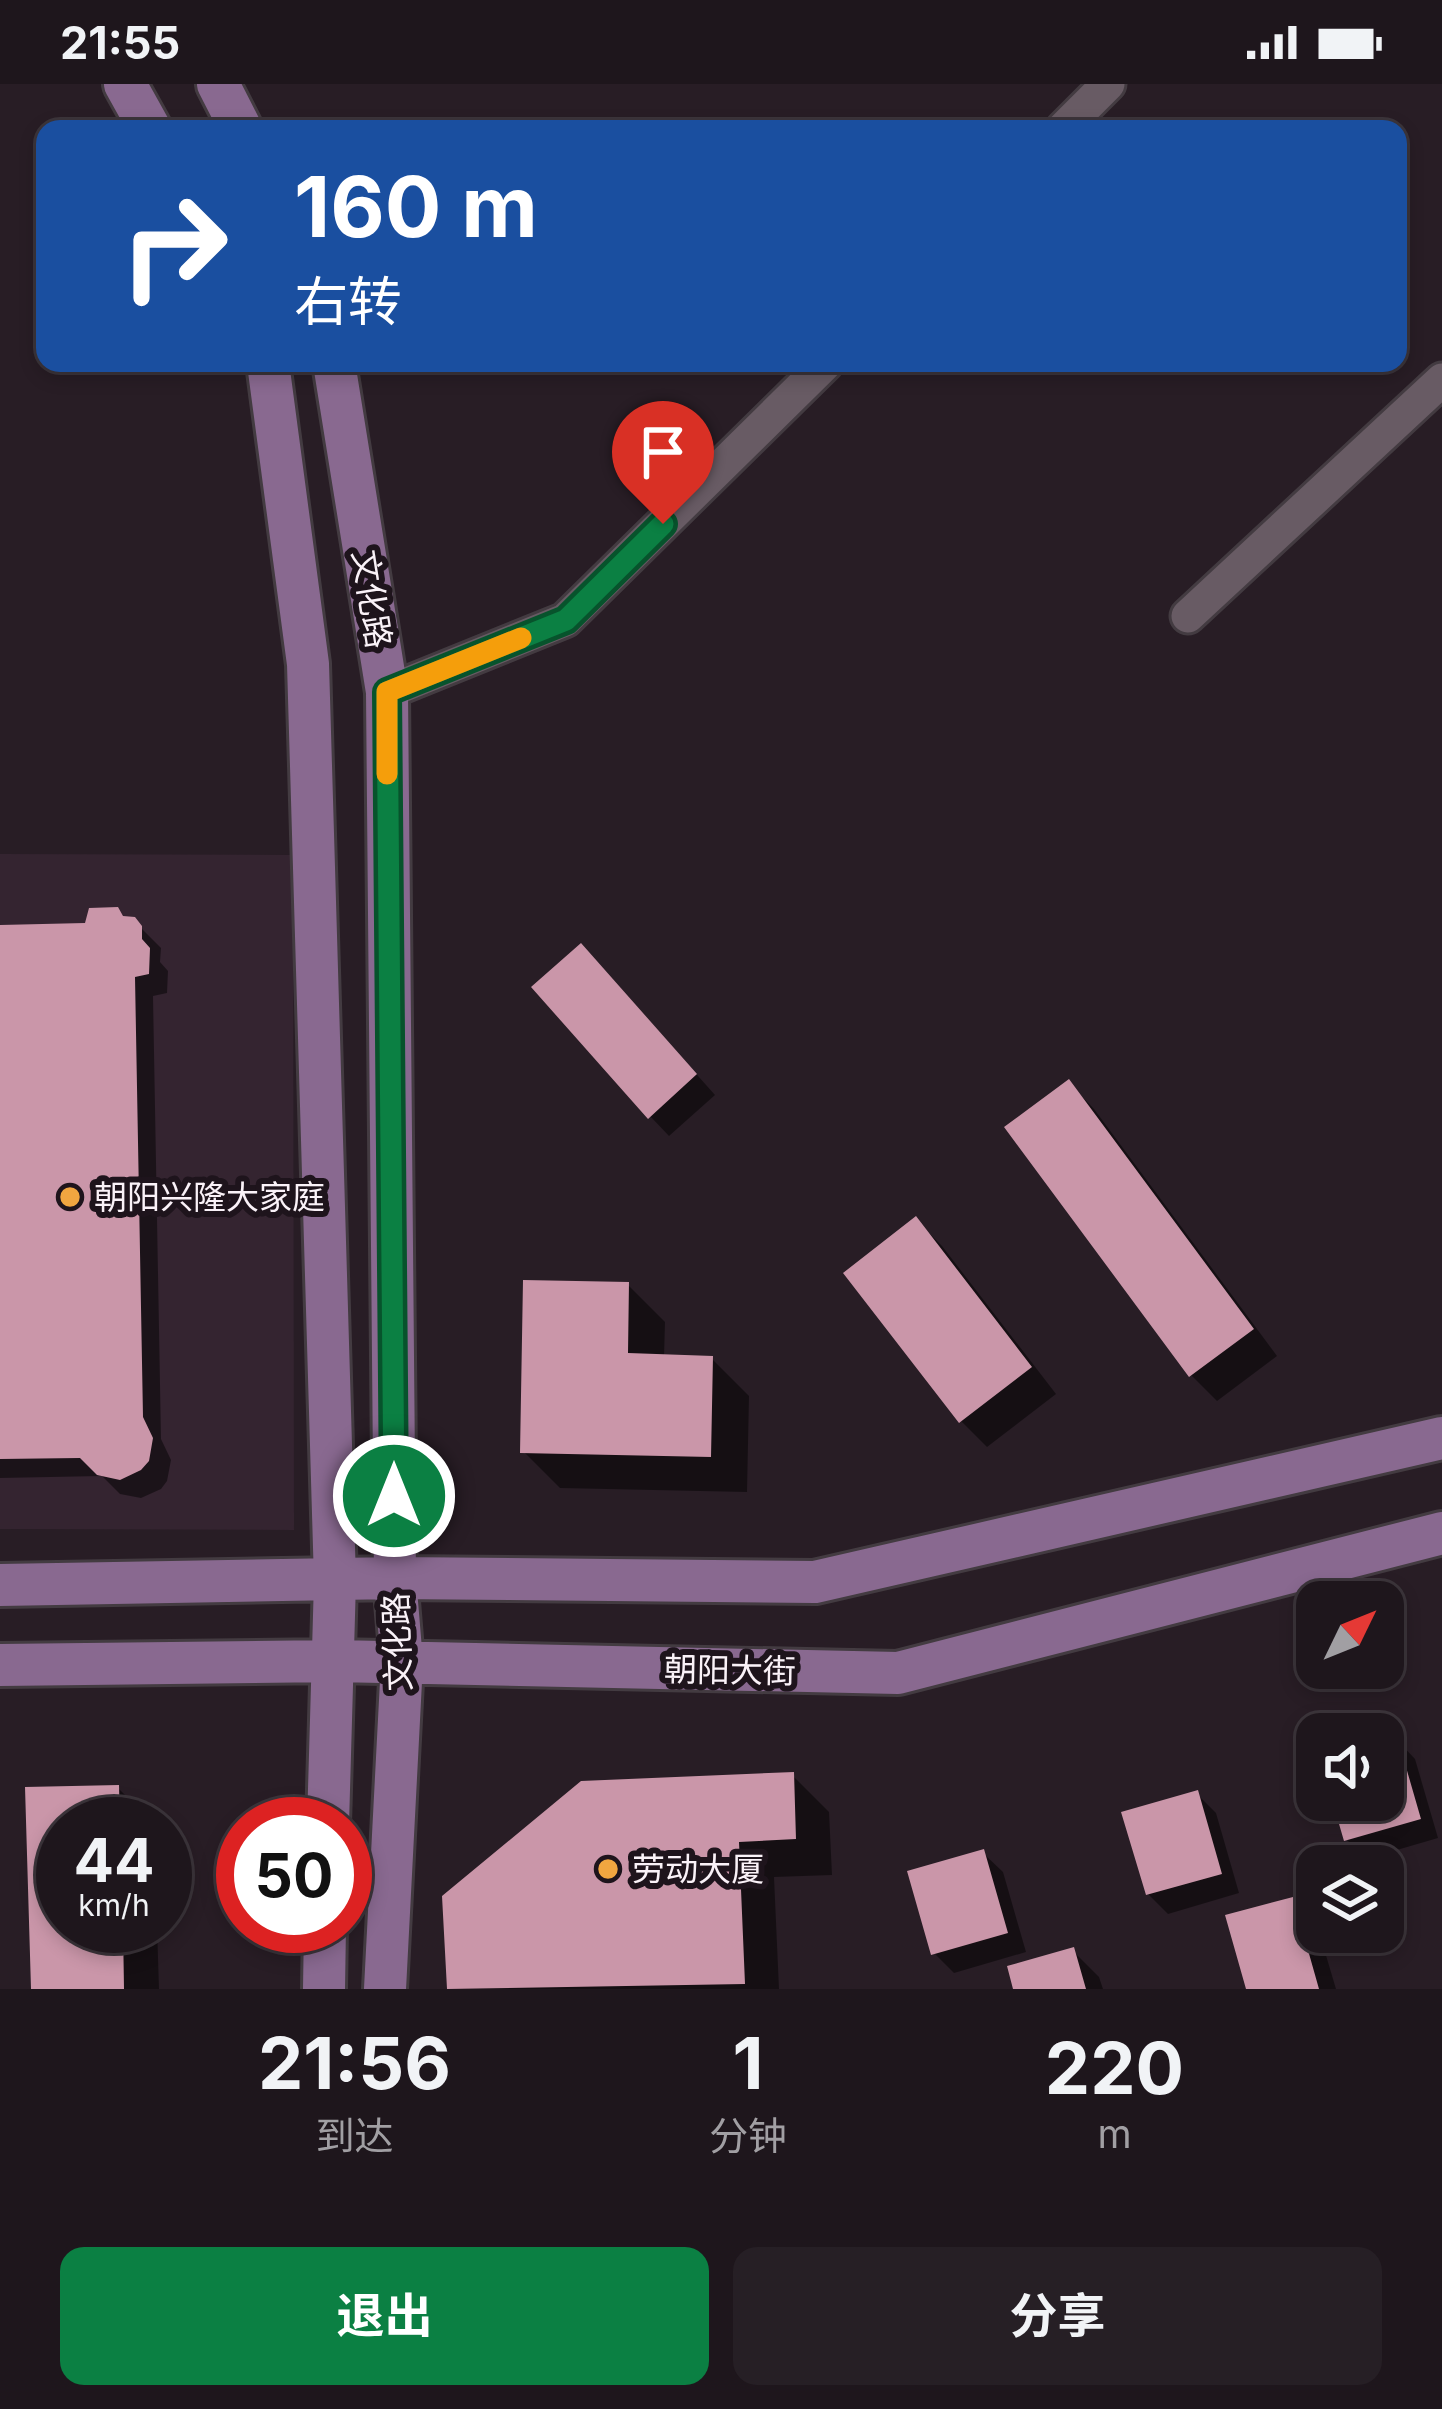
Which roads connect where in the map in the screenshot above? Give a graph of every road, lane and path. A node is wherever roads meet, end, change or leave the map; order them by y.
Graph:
1 (125, 84) edge
2 (218, 84) edge
3 (1108, 84) edge
4 (145, 120) edge
5 (236, 120) edge
6 (1072, 120) edge
7 (269, 372) edge
8 (335, 372) edge
9 (817, 372) edge
10 (1442, 380) edge
11 (1188, 616) dead end
12 (387, 692) junction
13 (1442, 1438) edge
14 (1442, 1533) edge
15 (395, 1578) junction
16 (335, 1581) junction
17 (0, 1585) edge
18 (335, 1661) junction
19 (402, 1662) junction
20 (0, 1665) edge
21 (329, 1797) edge
22 (325, 1953) edge
23 (324, 1989) edge
24 (385, 1989) edge

1 - 4 main road
2 - 5 main road
3 - 6 street
7 - 16 main road, 文化路
8 - 12 main road, 文化路
9 - 12 street
10 - 11 street
12 - 15 main road, 文化路
13 - 15 main road
14 - 19 main road, 朝阳大街
15 - 16 main road
15 - 19 main road, 文化路
16 - 17 main road
16 - 18 main road, 文化路
18 - 19 main road, 朝阳大街
18 - 20 main road, 朝阳大街
18 - 21 main road, 文化路
19 - 24 main road, 文化路
22 - 23 main road

